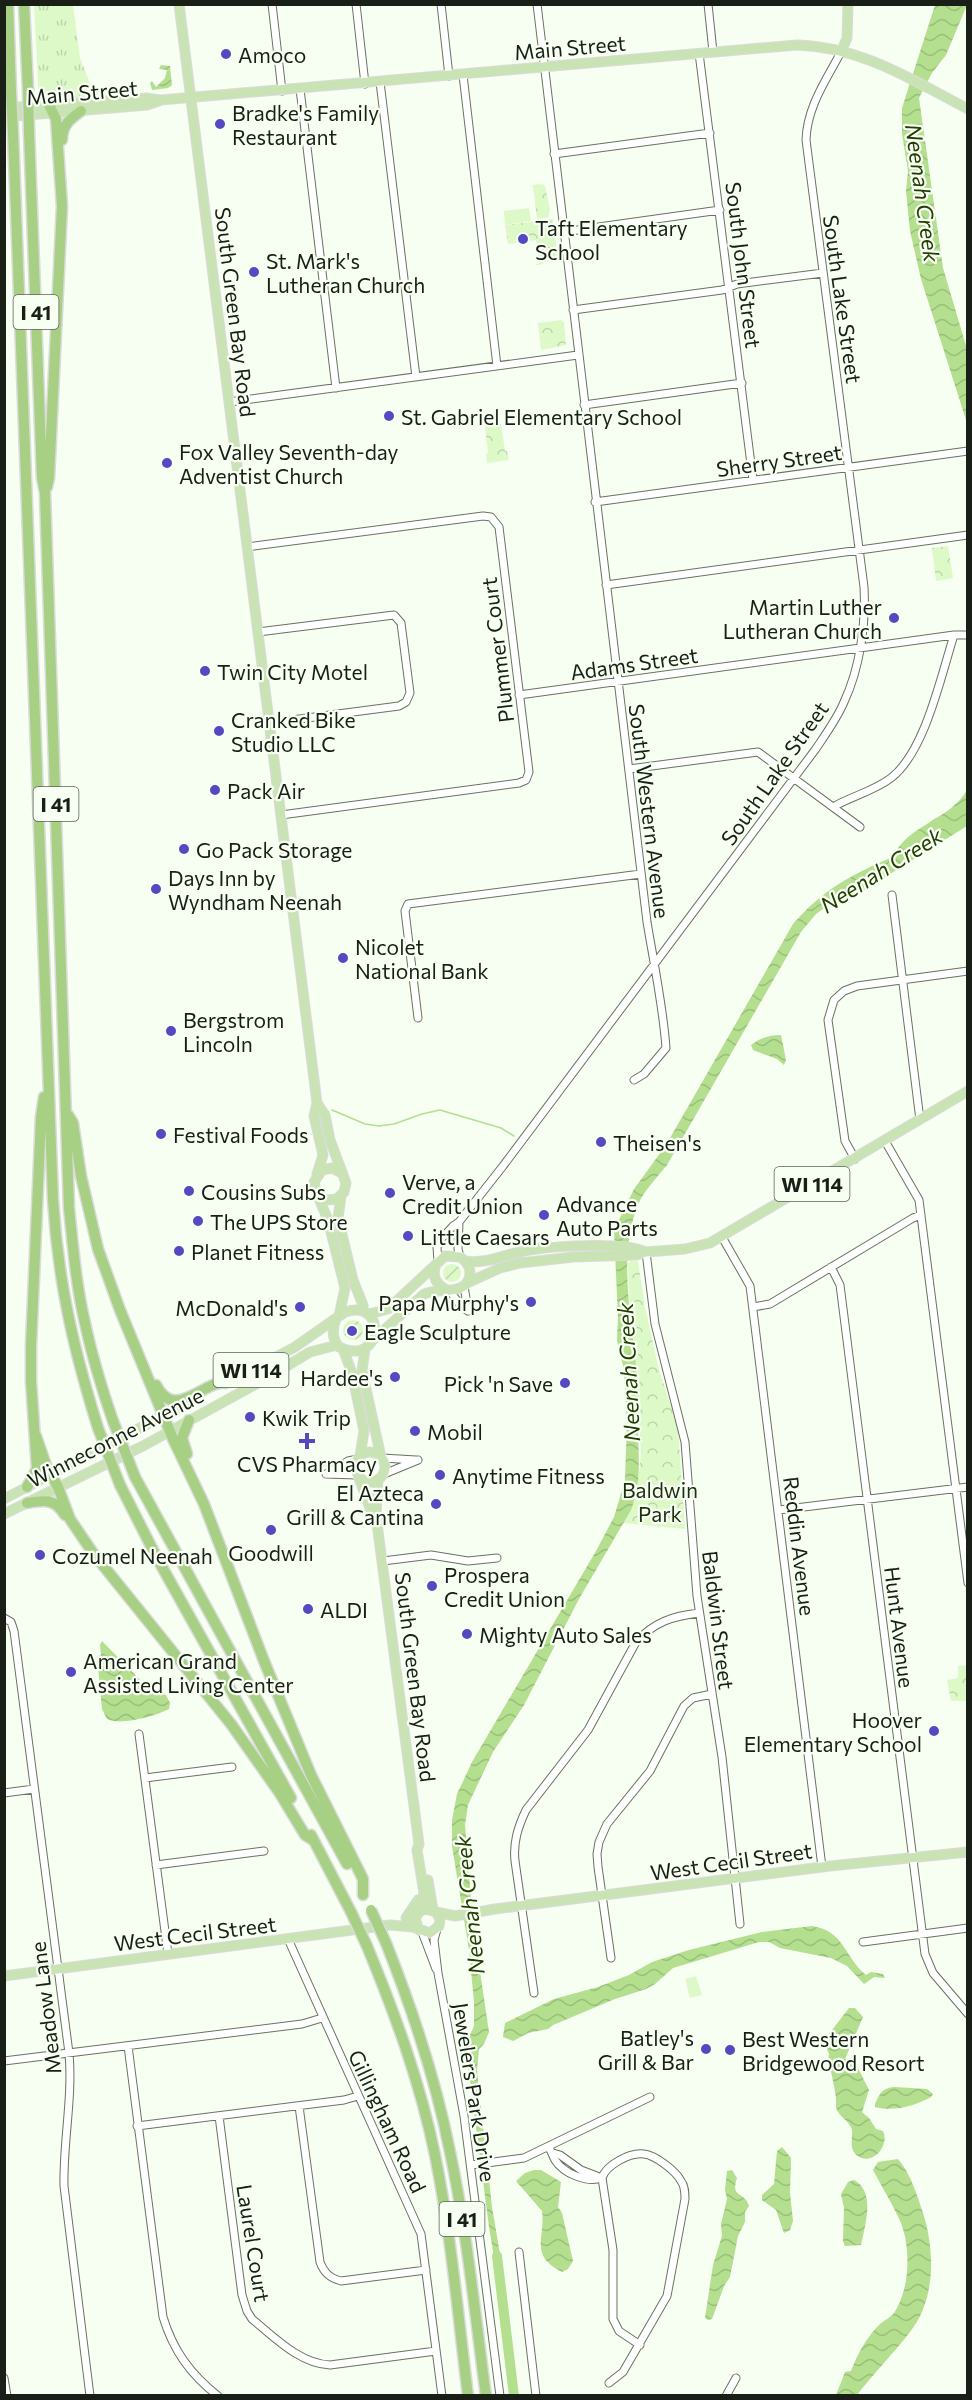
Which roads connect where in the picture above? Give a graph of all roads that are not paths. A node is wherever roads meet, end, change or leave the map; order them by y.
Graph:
1 (7, 4) edge
2 (24, 4) edge
3 (179, 4) edge
4 (272, 4) edge
5 (356, 4) edge
6 (441, 4) edge
7 (537, 4) edge
8 (708, 4) edge
9 (848, 4) edge
10 (4, 9) edge
11 (842, 50) junction
12 (713, 52) junction
13 (699, 53) junction
14 (544, 67) junction
15 (462, 75) junction
16 (449, 76) junction
17 (380, 82) junction
18 (365, 84) junction
19 (300, 89) junction
20 (7, 91) edge
21 (282, 91) junction
22 (191, 98) junction
23 (161, 100) junction
24 (4, 109) edge
25 (52, 109) junction
26 (968, 110) edge
27 (81, 111) junction
28 (4, 117) edge
29 (710, 132) junction
30 (554, 154) junction
31 (62, 206) junction
32 (720, 210) junction
33 (563, 232) junction
34 (823, 273) junction
35 (730, 287) junction
36 (573, 310) junction
37 (578, 355) junction
38 (498, 366) junction
39 (416, 377) junction
40 (742, 383) junction
41 (336, 388) junction
42 (229, 402) junction
43 (584, 405) junction
44 (968, 451) edge
45 (848, 467) junction
46 (753, 480) junction
47 (45, 493) junction
48 (596, 502) junction
49 (968, 535) edge
50 (247, 547) junction
51 (860, 549) junction
52 (606, 585) junction
53 (258, 632) junction
54 (954, 635) junction
55 (968, 635) edge
56 (860, 648) junction
57 (618, 681) junction
58 (519, 695) junction
59 (269, 723) junction
60 (629, 769) junction
61 (794, 778) junction
62 (833, 807) junction
63 (281, 815) junction
64 (860, 827) dead end
65 (641, 874) junction
66 (892, 895) dead end
67 (654, 965) junction
68 (968, 971) edge
69 (903, 980) junction
70 (418, 1018) dead end
71 (634, 1080) dead end
72 (48, 1089) junction
73 (968, 1090) edge
74 (317, 1103) junction
75 (68, 1115) junction
76 (920, 1120) junction
77 (885, 1141) junction
78 (855, 1159) junction
79 (342, 1173) junction
80 (317, 1174) junction
81 (317, 1194) junction
82 (341, 1196) junction
83 (921, 1215) junction
84 (459, 1222) junction
85 (448, 1230) junction
86 (722, 1237) junction
87 (615, 1251) junction
88 (646, 1252) junction
89 (461, 1255) junction
90 (437, 1262) junction
91 (831, 1267) junction
92 (465, 1285) junction
93 (448, 1290) junction
94 (753, 1307) junction
95 (366, 1313) junction
96 (338, 1318) junction
97 (373, 1340) junction
98 (340, 1347) junction
99 (364, 1349) junction
100 (146, 1368) junction
101 (231, 1381) junction
102 (164, 1416) junction
103 (189, 1420) junction
104 (170, 1431) junction
105 (36, 1436) junction
106 (359, 1457) junction
107 (382, 1457) junction
108 (51, 1474) junction
109 (358, 1477) junction
110 (381, 1478) junction
111 (27, 1487) junction
112 (57, 1487) junction
113 (968, 1487) edge
114 (956, 1489) junction
115 (4, 1499) edge
116 (867, 1500) junction
117 (27, 1503) junction
118 (204, 1504) junction
119 (778, 1510) junction
120 (4, 1514) edge
121 (376, 1516) junction
122 (70, 1519) junction
123 (497, 1558) dead end
124 (383, 1561) junction
125 (968, 1583) edge
126 (699, 1613) junction
127 (6, 1619) edge
128 (712, 1694) junction
129 (139, 1734) dead end
130 (232, 1767) dead end
131 (145, 1778) junction
132 (34, 1789) junction
133 (4, 1793) edge
134 (313, 1840) junction
135 (418, 1847) junction
136 (264, 1851) dead end
137 (968, 1852) edge
138 (912, 1857) junction
139 (156, 1864) junction
140 (822, 1867) junction
141 (734, 1878) junction
142 (363, 1895) junction
143 (602, 1896) junction
144 (521, 1907) junction
145 (434, 1908) junction
146 (418, 1913) junction
147 (461, 1915) junction
148 (406, 1918) junction
149 (740, 1924) dead end
150 (390, 1925) junction
151 (437, 1928) junction
152 (968, 1928) edge
153 (421, 1931) junction
154 (922, 1934) junction
155 (288, 1939) junction
156 (863, 1941) dead end
157 (168, 1954) junction
158 (611, 1958) dead end
159 (57, 1969) junction
160 (438, 1973) junction
161 (4, 1976) edge
162 (534, 1993) dead end
163 (968, 2014) edge
164 (322, 2018) junction
165 (128, 2046) junction
166 (69, 2053) junction
167 (4, 2061) edge
168 (358, 2096) junction
169 (650, 2097) dead end
170 (299, 2106) junction
171 (219, 2116) junction
172 (137, 2127) junction
173 (550, 2150) junction
174 (474, 2165) junction
175 (602, 2178) junction
176 (519, 2252) dead end
177 (426, 2270) junction
178 (640, 2345) junction
179 (436, 2351) junction
180 (4, 2378) edge
181 (736, 2378) dead end
182 (609, 2383) dead end
183 (7, 2396) edge
184 (90, 2396) edge
185 (218, 2396) edge
186 (442, 2396) edge
187 (468, 2396) edge
188 (486, 2396) edge
189 (500, 2396) edge
190 (536, 2396) edge
191 (726, 2396) edge

1 - 10 highway
1 - 20 highway, I 41
2 - 47 highway, I 41, bridge
3 - 22 main road, South Green Bay Road
4 - 21 street
5 - 18 street
6 - 16 street
7 - 14 street, South Western Avenue
8 - 12 street
9 - 11 main road
11 - 12 main road, Main Street
11 - 26 main road, Main Street
11 - 34 street, South Lake Street
12 - 13 main road, Main Street
13 - 14 main road, Main Street
13 - 29 street, South John Street
14 - 15 main road, Main Street
14 - 30 street, South Western Avenue
15 - 16 main road, Main Street
15 - 38 street
16 - 17 main road, Main Street
17 - 18 main road, Main Street
17 - 39 street
18 - 19 main road, Main Street
19 - 21 main road, Main Street
19 - 41 street
20 - 24 highway
20 - 72 highway, I 41, bridge
21 - 22 main road, Main Street
22 - 23 main road, Main Street
22 - 42 main road, South Green Bay Road
23 - 25 main road, Main Street
23 - 27 main road, Main Street
24 - 25 main road, Main Street
25 - 27 main road, Main Street
25 - 28 main road, Main Street
25 - 31 highway
27 - 31 highway
29 - 30 street
29 - 32 street, South John Street
30 - 33 street, South Western Avenue
31 - 47 highway
32 - 33 street
32 - 35 street, South John Street
33 - 36 street, South Western Avenue
34 - 35 street
34 - 45 street, South Lake Street
35 - 36 street
35 - 40 street, South John Street
36 - 37 street, South Western Avenue
37 - 38 street
37 - 43 street, South Western Avenue
38 - 39 street
39 - 41 street
40 - 43 street
40 - 46 street, South John Street
41 - 42 street
42 - 50 main road, South Green Bay Road
43 - 48 street, South Western Avenue
44 - 45 street, Sherry Street
45 - 46 street, Sherry Street
45 - 51 street, South Lake Street
46 - 48 street, Sherry Street
47 - 75 highway, I 41
48 - 52 street, South Western Avenue
49 - 51 street
50 - 53 main road, South Green Bay Road
50 - 58 street, Plummer Court
51 - 52 street
51 - 56 street, South Lake Street
52 - 57 street, South Western Avenue
53 - 59 main road, South Green Bay Road
53 - 59 street
54 - 55 street, Adams Street
54 - 56 street, Adams Street
54 - 62 street
56 - 57 street, Adams Street
56 - 61 street, South Lake Street
57 - 58 street, Adams Street
57 - 60 street, South Western Avenue
58 - 63 street, Plummer Court
59 - 63 main road, South Green Bay Road
60 - 61 street
60 - 65 street, South Western Avenue
61 - 62 street
61 - 67 street, South Lake Street
62 - 64 street
63 - 74 main road, South Green Bay Road
65 - 67 street, South Western Avenue
65 - 70 street
66 - 69 street
67 - 71 street, South Western Avenue
67 - 84 street, South Lake Street
68 - 69 street
69 - 76 street
69 - 78 street
72 - 105 highway
72 - 134 highway, I 41, bridge
73 - 76 main road, WI 114
74 - 79 main road, South Green Bay Road
74 - 80 main road, South Green Bay Road
75 - 100 highway
75 - 142 highway, I 41, bridge
76 - 77 main road, WI 114
77 - 78 main road, WI 114
77 - 83 street
78 - 86 main road, WI 114
79 - 80 main road
79 - 82 main road
80 - 81 main road
81 - 82 main road
81 - 96 main road
82 - 95 main road
83 - 91 street
83 - 114 street
84 - 85 street, South Lake Street
84 - 89 street
85 - 89 street
85 - 90 street
86 - 88 main road, WI 114
86 - 94 street, Reddin Avenue
87 - 88 main road, WI 114
87 - 89 main road, WI 114
87 - 92 main road, WI 114
88 - 126 street, Baldwin Street
89 - 90 main road
89 - 92 main road
90 - 93 main road
90 - 95 main road
91 - 94 street
91 - 116 street, Hunt Avenue
92 - 93 main road
92 - 93 street
93 - 97 main road
94 - 119 street, Reddin Avenue
95 - 96 main road
95 - 97 main road
96 - 98 main road
96 - 101 main road, Winneconne Avenue / WI 114
97 - 99 main road
98 - 99 main road
98 - 103 main road, Winneconne Avenue / WI 114
98 - 106 main road
99 - 107 main road
100 - 101 highway
100 - 102 highway
101 - 102 main road, Winneconne Avenue / WI 114
102 - 104 highway
102 - 108 main road, Winneconne Avenue / WI 114
103 - 104 main road, Winneconne Avenue / WI 114
103 - 118 highway
104 - 112 main road, Winneconne Avenue / WI 114
104 - 118 highway
105 - 108 highway
105 - 111 highway
106 - 107 main road
106 - 109 main road
106 - 109 street
107 - 110 main road
107 - 110 street
108 - 111 main road, Winneconne Avenue
108 - 112 highway
109 - 110 main road
109 - 121 main road, South Green Bay Road
110 - 121 main road, South Green Bay Road
111 - 115 main road, Winneconne Avenue
112 - 117 main road, Winneconne Avenue
112 - 122 highway
113 - 114 street
114 - 116 street
114 - 125 street
116 - 119 street
116 - 138 street, Hunt Avenue
117 - 120 main road, Winneconne Avenue
117 - 122 highway
118 - 142 highway
119 - 140 street, Reddin Avenue
121 - 124 main road, South Green Bay Road
122 - 134 highway
123 - 124 street
124 - 135 main road, South Green Bay Road
126 - 128 street, Baldwin Street
126 - 144 street
127 - 132 street, Meadow Lane
128 - 141 street, Baldwin Street
128 - 143 street
129 - 131 street
130 - 131 street
131 - 139 street
132 - 133 street
132 - 159 street, Meadow Lane
134 - 187 highway, I 41, bridge
135 - 145 main road, South Green Bay Road
135 - 146 main road, South Green Bay Road
135 - 148 main road
136 - 139 street
137 - 138 main road, West Cecil Street
138 - 140 main road, West Cecil Street
138 - 154 street, Hunt Avenue
139 - 157 street
140 - 141 main road, West Cecil Street
141 - 143 main road, West Cecil Street
141 - 149 street, Baldwin Street
142 - 188 highway, I 41, bridge
143 - 144 main road, West Cecil Street
143 - 158 street
144 - 147 main road, West Cecil Street
144 - 162 street
145 - 146 main road
145 - 147 main road
145 - 151 main road
146 - 148 main road, West Cecil Street
146 - 153 main road
147 - 151 main road
148 - 150 main road, West Cecil Street
150 - 153 main road, West Cecil Street
150 - 155 main road, West Cecil Street
151 - 153 main road
151 - 160 street, Jewelers Park Drive
152 - 154 street
153 - 160 street, Jewelers Park Drive
154 - 156 street
154 - 163 street, Hunt Avenue
155 - 157 main road, West Cecil Street
155 - 164 street, Gillingham Road
157 - 159 main road, West Cecil Street
159 - 161 main road, West Cecil Street
159 - 166 street, Meadow Lane
160 - 174 street, Jewelers Park Drive
164 - 165 street
164 - 168 street, Gillingham Road
165 - 166 street
165 - 172 street
166 - 167 street
166 - 184 street, Meadow Lane
168 - 170 street
168 - 177 street, Gillingham Road
169 - 173 street
170 - 171 street
170 - 177 street
171 - 172 street
171 - 179 street, Laurel Court
172 - 185 street
173 - 174 street
173 - 175 street
174 - 189 street, Jewelers Park Drive
175 - 178 street
175 - 178 street
176 - 190 street
177 - 179 street, Gillingham Road
178 - 182 street
179 - 186 street, Gillingham Road
180 - 183 street
181 - 191 street

